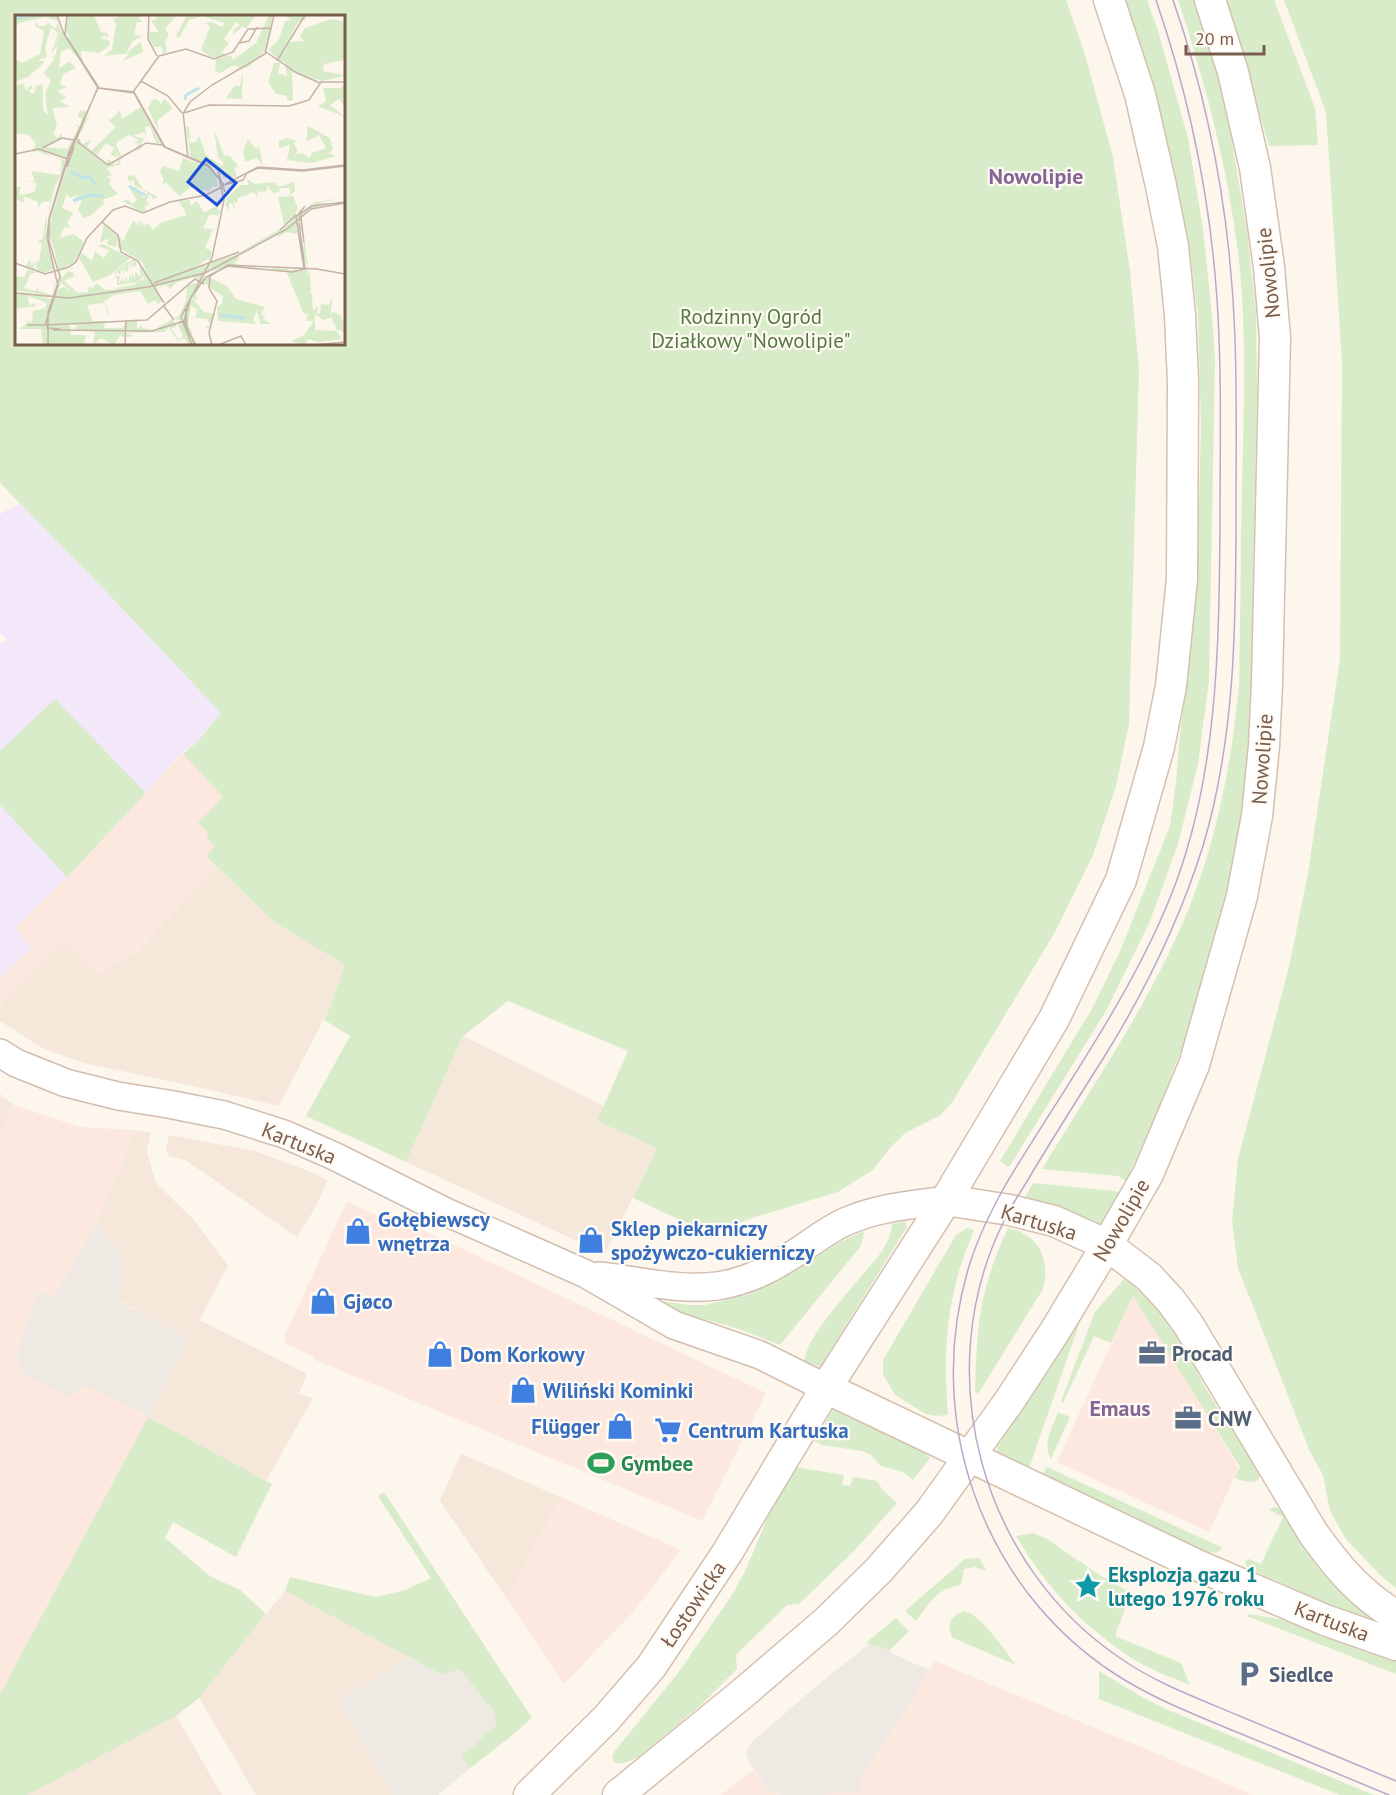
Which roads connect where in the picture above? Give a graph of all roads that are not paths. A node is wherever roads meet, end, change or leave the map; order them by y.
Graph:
1 (1109, 0) edge
2 (1210, 0) edge
3 (0, 1053) edge
4 (946, 1200) junction
5 (1107, 1245) junction
6 (586, 1274) junction
7 (826, 1388) junction
8 (970, 1456) junction
9 (1396, 1616) edge
10 (1396, 1645) edge
11 (529, 1795) edge
12 (618, 1795) edge

1 - 4 main road
2 - 5 main road, Nowolipie
3 - 6 street, Kartuska
4 - 5 main road, Kartuska
4 - 6 street, Kartuska
4 - 7 main road
5 - 8 main road, Nowolipie
5 - 9 main road, Kartuska
6 - 7 street, Kartuska
7 - 8 main road, Kartuska
7 - 11 main road, Łostowicka
8 - 10 main road, Kartuska
8 - 12 main road

